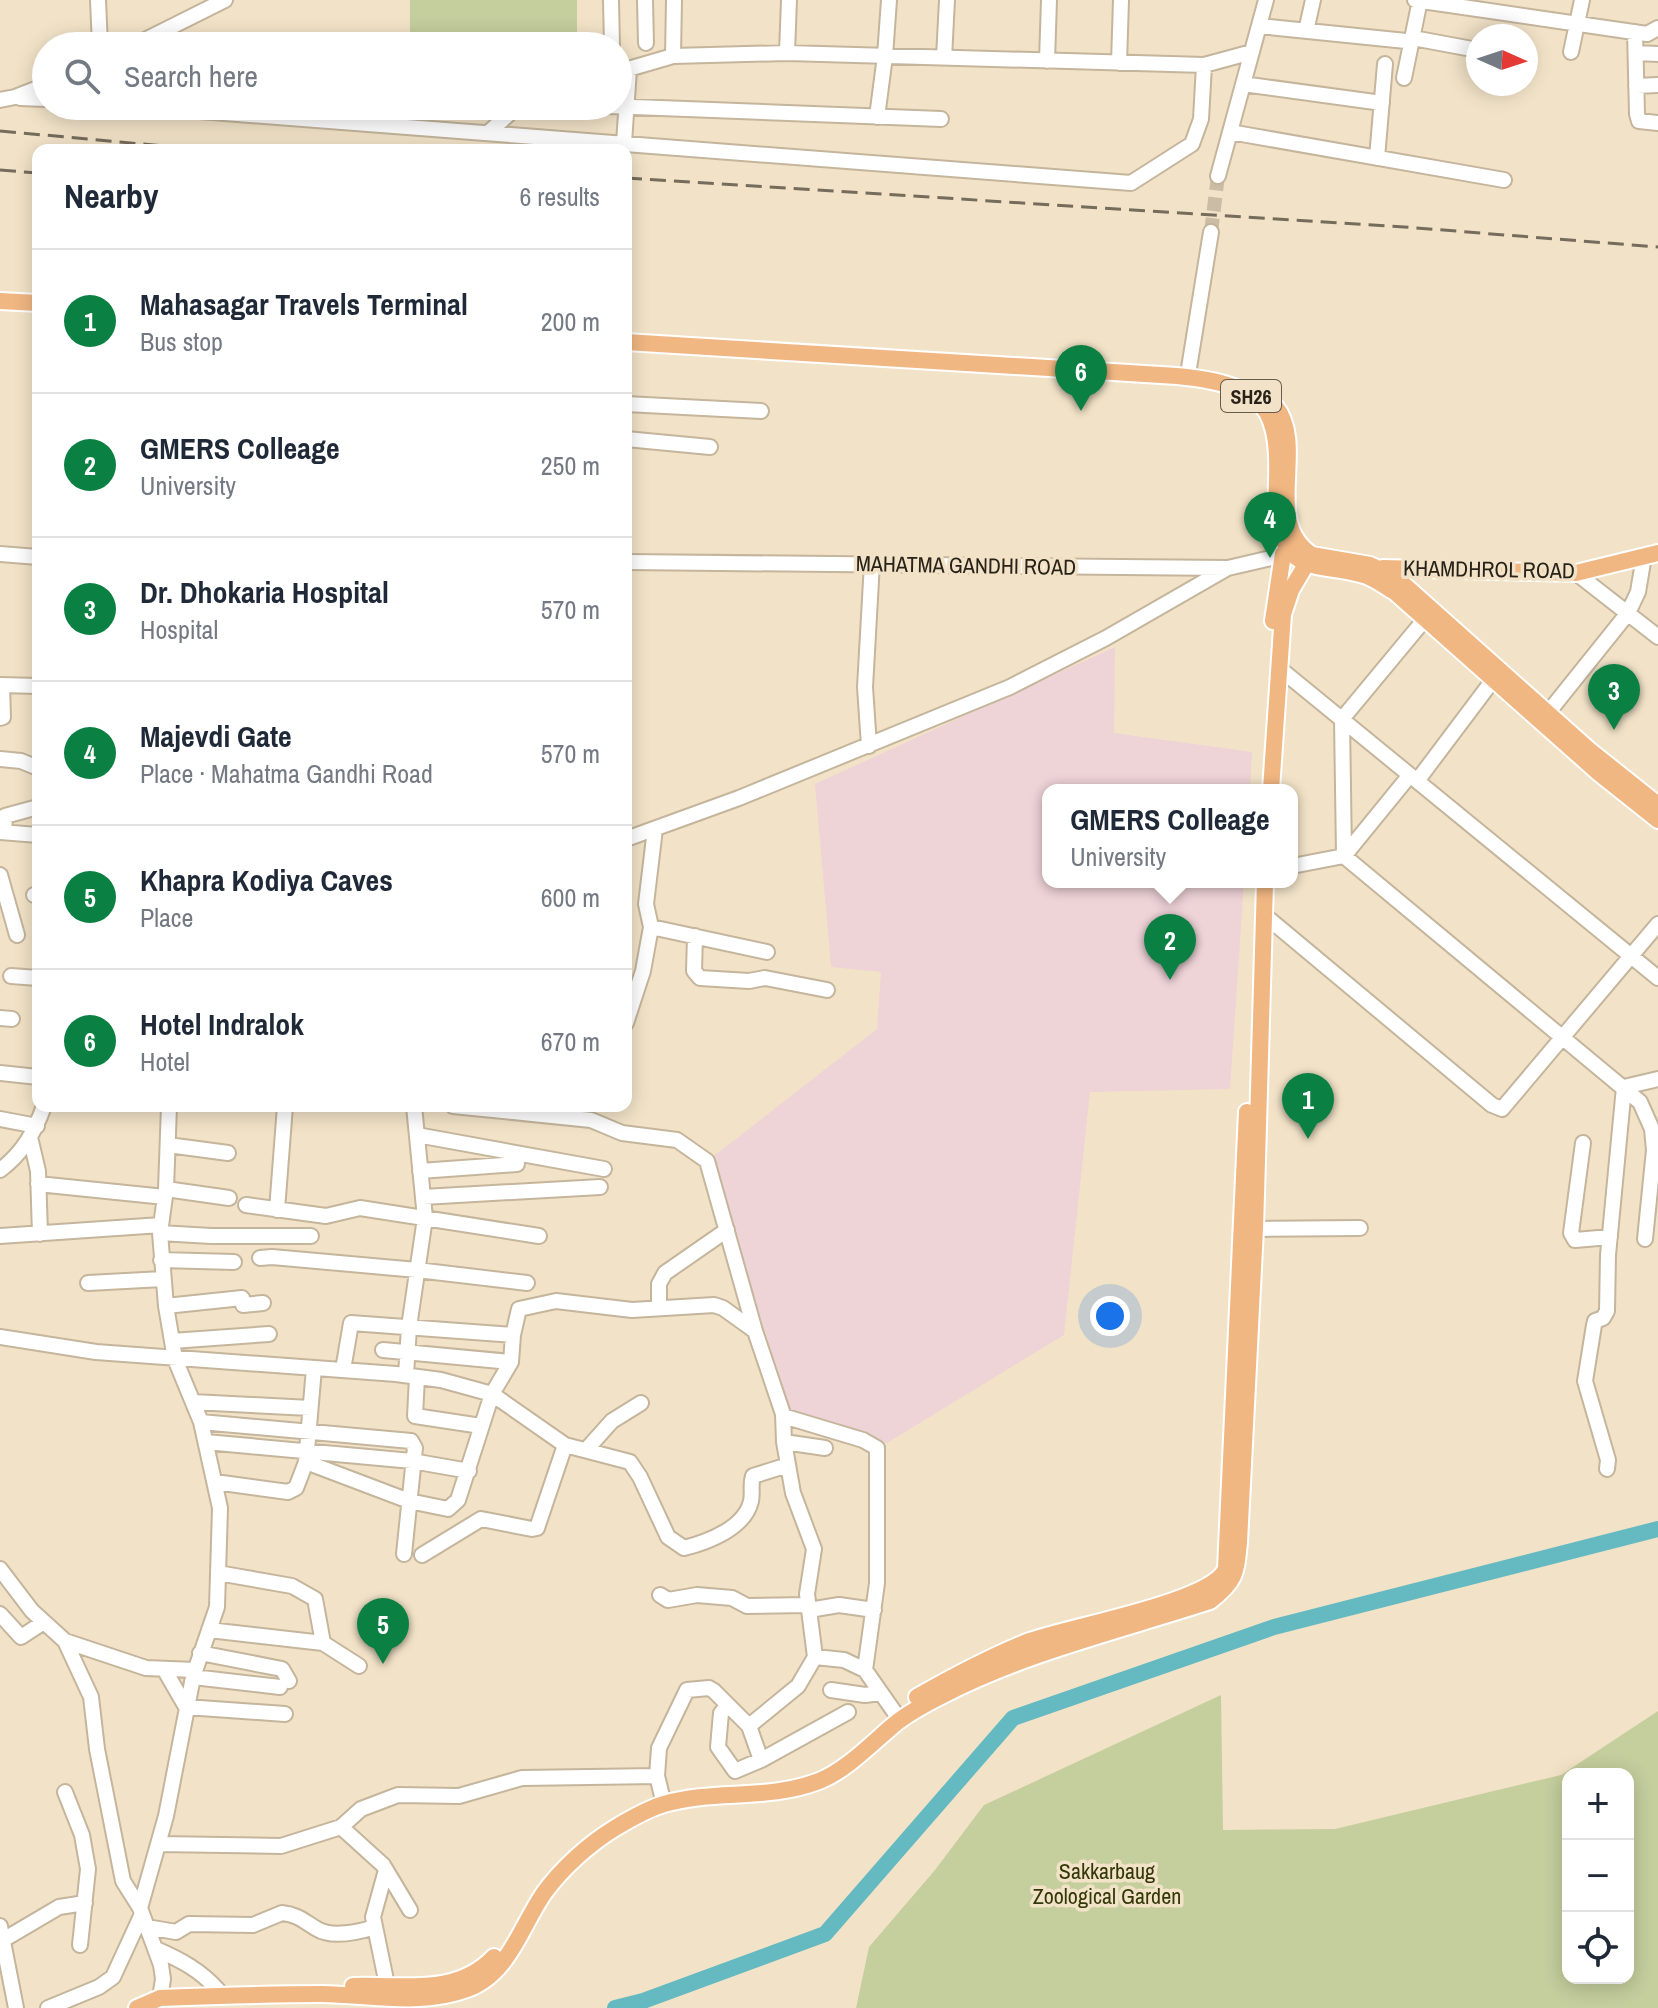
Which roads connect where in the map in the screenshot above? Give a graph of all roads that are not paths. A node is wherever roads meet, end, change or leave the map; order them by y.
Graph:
1 (98, 0) edge
2 (225, 0) edge
3 (611, 0) edge
4 (645, 0) edge
5 (674, 0) edge
6 (789, 0) edge
7 (889, 0) edge
8 (947, 0) edge
9 (1049, 0) edge
10 (1121, 0) edge
11 (1266, 0) edge
12 (1313, 0) edge
13 (1418, 0) edge
14 (1582, 0) edge
15 (1577, 23) junction
16 (1259, 26) junction
17 (1658, 28) edge
18 (1306, 31) junction
19 (99, 32) edge
20 (161, 32) edge
21 (612, 32) edge
22 (1635, 32) junction
23 (1413, 38) junction
24 (646, 43) dead end
25 (1466, 48) edge
26 (1252, 52) junction
27 (1571, 52) dead end
28 (787, 53) junction
29 (1636, 53) junction
30 (1658, 54) edge
31 (673, 56) junction
32 (885, 56) junction
33 (944, 58) junction
34 (1047, 61) junction
35 (1119, 63) junction
36 (1385, 64) dead end
37 (1204, 65) junction
38 (632, 68) edge
39 (1404, 78) dead end
40 (1243, 84) junction
41 (1658, 85) edge
42 (1636, 86) junction
43 (32, 90) edge
44 (15, 97) junction
45 (32, 98) edge
46 (0, 100) edge
47 (1382, 103) junction
48 (632, 107) edge
49 (877, 117) junction
50 (941, 119) dead end
51 (325, 120) edge
52 (502, 120) edge
53 (625, 120) edge
54 (1658, 123) edge
55 (489, 132) junction
56 (1230, 132) junction
57 (624, 143) junction
58 (1377, 158) junction
59 (1218, 176) tunnel mouth
60 (1504, 180) dead end
61 (1211, 232) tunnel mouth
62 (0, 294) edge
63 (32, 296) edge
64 (0, 301) edge
65 (32, 303) edge
66 (632, 333) edge
67 (632, 342) edge
68 (1189, 368) junction
69 (632, 404) edge
70 (761, 411) dead end
71 (632, 440) edge
72 (710, 447) dead end
73 (0, 554) edge
74 (1299, 555) junction
75 (1651, 555) edge
76 (32, 557) edge
77 (632, 562) edge
78 (872, 563) junction
79 (1228, 568) junction
80 (1375, 572) junction
81 (1576, 573) junction
82 (1628, 613) junction
83 (1425, 619) junction
84 (1658, 637) edge
85 (1279, 668) junction
86 (1493, 680) junction
87 (1, 685) edge
88 (32, 686) edge
89 (1545, 717) junction
90 (0, 718) edge
91 (1342, 719) junction
92 (869, 746) junction
93 (0, 759) edge
94 (32, 766) edge
95 (1413, 778) junction
96 (1262, 784) edge
97 (1271, 784) edge
98 (1658, 805) edge
99 (32, 809) edge
100 (1658, 820) edge
101 (655, 829) junction
102 (2, 832) edge
103 (32, 834) edge
104 (632, 837) edge
105 (1344, 856) junction
106 (1298, 865) edge
107 (0, 875) edge
108 (1258, 888) edge
109 (1265, 888) edge
110 (1263, 914) junction
111 (1658, 924) edge
112 (651, 927) junction
113 (17, 935) dead end
114 (695, 936) junction
115 (767, 952) dead end
116 (1632, 957) junction
117 (11, 976) dead end
118 (32, 978) edge
119 (1658, 978) edge
120 (827, 990) dead end
121 (632, 1005) edge
122 (1565, 1037) junction
123 (0, 1073) edge
124 (32, 1076) edge
125 (1658, 1079) edge
126 (1624, 1087) junction
127 (42, 1112) edge
128 (169, 1112) edge
129 (285, 1112) edge
130 (415, 1112) edge
131 (592, 1113) edge
132 (0, 1119) edge
133 (34, 1132) junction
134 (417, 1135) junction
135 (1583, 1143) dead end
136 (168, 1145) junction
137 (228, 1153) dead end
138 (0, 1155) edge
139 (16, 1158) junction
140 (517, 1164) dead end
141 (604, 1169) dead end
142 (0, 1170) edge
143 (420, 1171) junction
144 (38, 1184) junction
145 (600, 1187) dead end
146 (166, 1193) junction
147 (423, 1197) junction
148 (229, 1198) dead end
149 (246, 1205) dead end
150 (277, 1210) junction
151 (425, 1218) junction
152 (1360, 1228) dead end
153 (161, 1229) junction
154 (1255, 1229) junction
155 (727, 1230) junction
156 (40, 1234) junction
157 (0, 1236) edge
158 (311, 1236) dead end
159 (539, 1236) dead end
160 (1610, 1237) junction
161 (1645, 1239) dead end
162 (260, 1258) dead end
163 (161, 1260) junction
164 (234, 1262) dead end
165 (417, 1270) junction
166 (163, 1279) junction
167 (88, 1283) dead end
168 (527, 1283) dead end
169 (263, 1303) dead end
170 (166, 1306) junction
171 (659, 1308) junction
172 (409, 1327) junction
173 (755, 1331) junction
174 (269, 1334) dead end
175 (513, 1335) junction
176 (0, 1337) edge
177 (172, 1341) junction
178 (383, 1350) dead end
179 (407, 1353) junction
180 (175, 1359) junction
181 (511, 1362) junction
182 (314, 1368) junction
183 (343, 1370) junction
184 (412, 1376) junction
185 (492, 1394) junction
186 (193, 1402) junction
187 (641, 1403) dead end
188 (310, 1408) junction
189 (783, 1416) junction
190 (201, 1422) junction
191 (481, 1426) junction
192 (308, 1432) junction
193 (206, 1442) junction
194 (784, 1442) junction
195 (565, 1445) junction
196 (825, 1448) dead end
197 (586, 1450) junction
198 (306, 1457) junction
199 (412, 1461) junction
200 (788, 1465) junction
201 (1607, 1469) dead end
202 (469, 1471) junction
203 (215, 1482) junction
204 (409, 1501) junction
205 (404, 1554) dead end
206 (422, 1555) dead end
207 (0, 1569) edge
208 (218, 1573) junction
209 (660, 1595) dead end
210 (21, 1596) junction
211 (809, 1607) junction
212 (874, 1610) junction
213 (0, 1613) edge
214 (44, 1622) junction
215 (209, 1630) junction
216 (65, 1641) junction
217 (323, 1643) junction
218 (200, 1653) junction
219 (815, 1657) junction
220 (359, 1666) dead end
221 (164, 1669) junction
222 (865, 1670) junction
223 (194, 1673) junction
224 (831, 1690) dead end
225 (881, 1693) junction
226 (727, 1706) junction
227 (186, 1707) junction
228 (848, 1712) dead end
229 (285, 1714) dead end
230 (898, 1716) junction
231 (749, 1726) junction
232 (761, 1760) junction
233 (657, 1776) junction
234 (65, 1792) dead end
235 (664, 1800) junction
236 (341, 1827) junction
237 (159, 1844) junction
238 (386, 1870) junction
239 (85, 1903) junction
240 (410, 1910) dead end
241 (143, 1916) junction
242 (375, 1927) junction
243 (2, 1933) edge
244 (80, 1945) dead end
245 (156, 1949) junction
246 (387, 1985) junction
247 (218, 1990) junction
248 (159, 1996) junction
249 (16, 2008) edge
250 (48, 2008) edge
251 (128, 2008) edge
252 (137, 2008) edge

1 - 19 street
2 - 20 street
3 - 21 street
4 - 24 street
5 - 31 street
6 - 28 street
7 - 32 street
8 - 33 street
9 - 34 street
10 - 35 street
11 - 16 street
12 - 18 street
13 - 15 street
13 - 23 street
14 - 15 street
15 - 22 street
15 - 27 street
16 - 18 street
16 - 26 street
17 - 22 street
18 - 23 street
22 - 29 street
23 - 25 street
23 - 39 street
26 - 37 street
26 - 40 street
28 - 31 street
28 - 32 street
29 - 30 street
29 - 42 street
31 - 38 street
32 - 33 street
32 - 49 street
33 - 34 street
34 - 35 street
35 - 37 street
36 - 47 street
37 - 57 street
40 - 47 street
40 - 56 street
41 - 42 street
42 - 54 street
43 - 44 street
44 - 45 street
44 - 46 street
47 - 58 street
48 - 49 street
49 - 50 street
51 - 55 street
52 - 55 street
53 - 57 street
55 - 57 street
56 - 58 street
56 - 59 street
58 - 60 street
61 - 68 street
62 - 63 main road
64 - 65 main road
66 - 68 main road, SH26
67 - 74 main road, SH26
68 - 74 main road, SH26
69 - 70 street
71 - 72 street
73 - 76 street
74 - 79 street, MAHATMA GANDHI ROAD
74 - 80 main road
74 - 85 main road
74 - 96 main road
75 - 81 main road, KHAMDHROL ROAD
75 - 82 street
77 - 78 street, MAHATMA GANDHI ROAD
78 - 79 street, MAHATMA GANDHI ROAD
78 - 92 street
79 - 92 street
80 - 81 main road, KHAMDHROL ROAD
80 - 83 main road
80 - 89 main road
81 - 82 street
82 - 84 street
82 - 89 street
83 - 86 main road
83 - 91 street
85 - 91 street
85 - 97 main road
86 - 89 main road
86 - 95 street
87 - 88 street
87 - 90 street
89 - 98 main road
89 - 100 main road
91 - 95 street
91 - 105 street
92 - 101 street
93 - 94 street
95 - 105 street
95 - 116 street
99 - 102 street
101 - 104 street
101 - 112 street
102 - 103 street
105 - 106 street
105 - 122 street
107 - 113 street
108 - 230 main road
109 - 110 main road
110 - 122 street
110 - 154 main road
111 - 116 street
112 - 114 street
112 - 121 street
114 - 115 street
114 - 120 street
116 - 119 street
116 - 122 street
117 - 118 street
122 - 126 street
123 - 124 street
125 - 126 street
126 - 160 street
126 - 161 street
127 - 133 street
128 - 136 street
129 - 150 street
130 - 134 street
131 - 155 street
132 - 133 street
133 - 139 street
133 - 144 street
134 - 141 street
134 - 143 street
135 - 160 street
136 - 137 street
136 - 146 street
138 - 139 street
139 - 142 street
140 - 143 street
143 - 147 street
144 - 146 street
144 - 156 street
145 - 147 street
146 - 148 street
146 - 153 street
147 - 151 street
149 - 150 street
150 - 151 street
151 - 159 street
151 - 165 street
152 - 154 street
153 - 156 street
153 - 158 street
153 - 163 street
154 - 230 main road
155 - 171 street
155 - 173 street
156 - 157 street
160 - 201 street
162 - 165 street
163 - 164 street
163 - 166 street
165 - 168 street
165 - 172 street
166 - 167 street
166 - 170 street
169 - 170 street
170 - 177 street
171 - 173 street
171 - 175 street
172 - 175 street
172 - 179 street
172 - 183 street
173 - 189 street
174 - 177 street
175 - 181 street
176 - 180 street
177 - 180 street
178 - 179 street
179 - 181 street
179 - 184 street
180 - 182 street
180 - 186 street
181 - 185 street
182 - 183 street
182 - 188 street
183 - 184 street
184 - 185 street
184 - 191 street
185 - 191 street
185 - 195 street
186 - 188 street
186 - 190 street
187 - 197 street
188 - 192 street
189 - 194 street
189 - 212 street
190 - 192 street
190 - 193 street
191 - 202 street
192 - 198 street
192 - 199 street
193 - 198 street
193 - 203 street
194 - 196 street
194 - 200 street
195 - 197 street
195 - 206 street
197 - 200 street
198 - 199 street
198 - 203 street
198 - 204 street
199 - 202 street
199 - 204 street
200 - 211 street
202 - 204 street
203 - 208 street
204 - 205 street
207 - 210 street
208 - 215 street
208 - 217 street
209 - 211 street
210 - 213 street
210 - 214 street
211 - 212 street
211 - 219 street
212 - 222 street
213 - 214 street
214 - 216 street
215 - 217 street
215 - 218 street
216 - 221 street
216 - 241 street
217 - 220 street
218 - 223 street
218 - 223 street
219 - 222 street
219 - 231 street
221 - 223 street
221 - 227 street
222 - 225 street
223 - 227 street
224 - 225 street
225 - 230 street
226 - 231 street
226 - 232 street
226 - 233 street
227 - 229 street
227 - 237 street
228 - 232 street
230 - 235 main road
231 - 232 street
233 - 235 street
233 - 236 street
234 - 239 street
235 - 246 main road
235 - 248 main road
236 - 237 street
236 - 238 street
237 - 241 street
238 - 240 street
238 - 242 street
239 - 243 street
239 - 244 street
241 - 242 street
241 - 245 street
241 - 250 street
242 - 246 street
243 - 249 street
245 - 247 street
245 - 248 street
246 - 247 main road
247 - 248 main road
248 - 251 main road
248 - 252 main road

